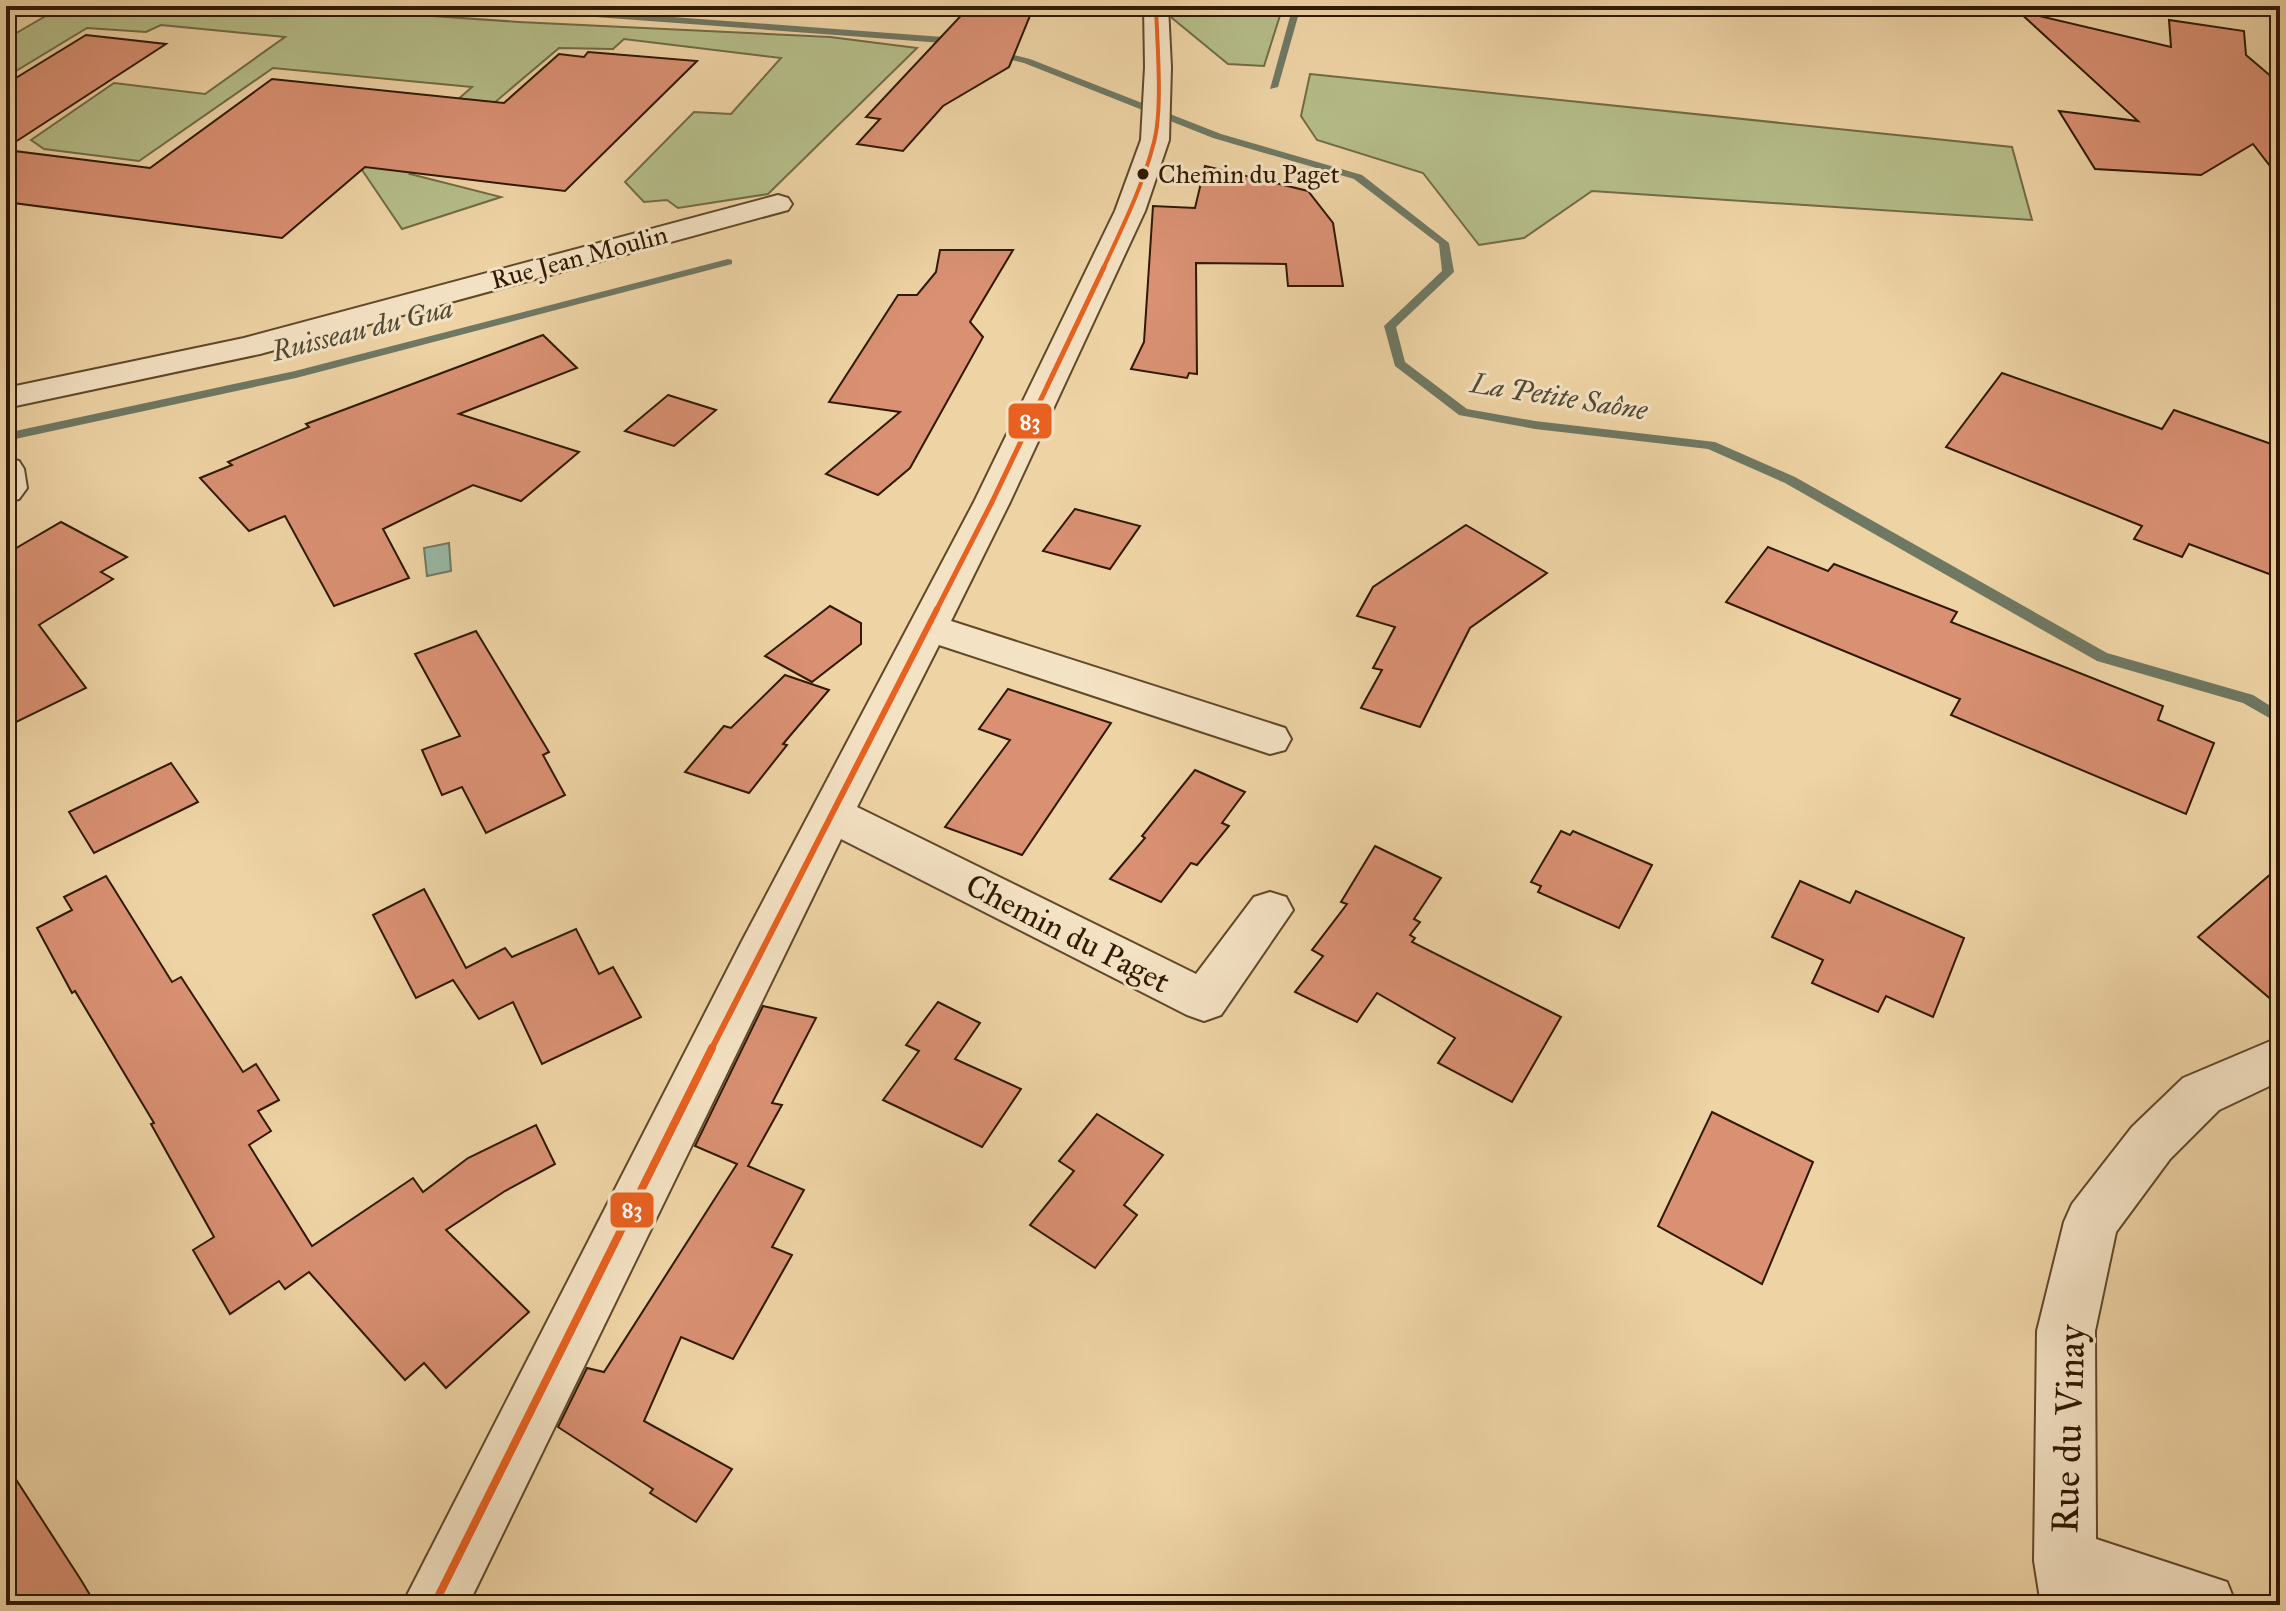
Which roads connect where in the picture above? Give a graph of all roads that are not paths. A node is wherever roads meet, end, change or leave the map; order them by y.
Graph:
1 (1156, 6) edge
2 (778, 204) dead end
3 (6, 398) edge
4 (6, 469) edge
5 (6, 491) edge
6 (927, 627) junction
7 (1270, 739) dead end
8 (831, 814) junction
9 (1270, 910) dead end
10 (2280, 1058) edge
11 (2069, 1583) edge
12 (434, 1605) edge
13 (2204, 1605) edge

1 - 6 street
2 - 3 street, Rue Jean Moulin
4 - 5 street
6 - 7 street
6 - 8 street
8 - 9 street, Chemin du Paget
8 - 12 street
10 - 11 street, Rue du Vinay
11 - 13 street

